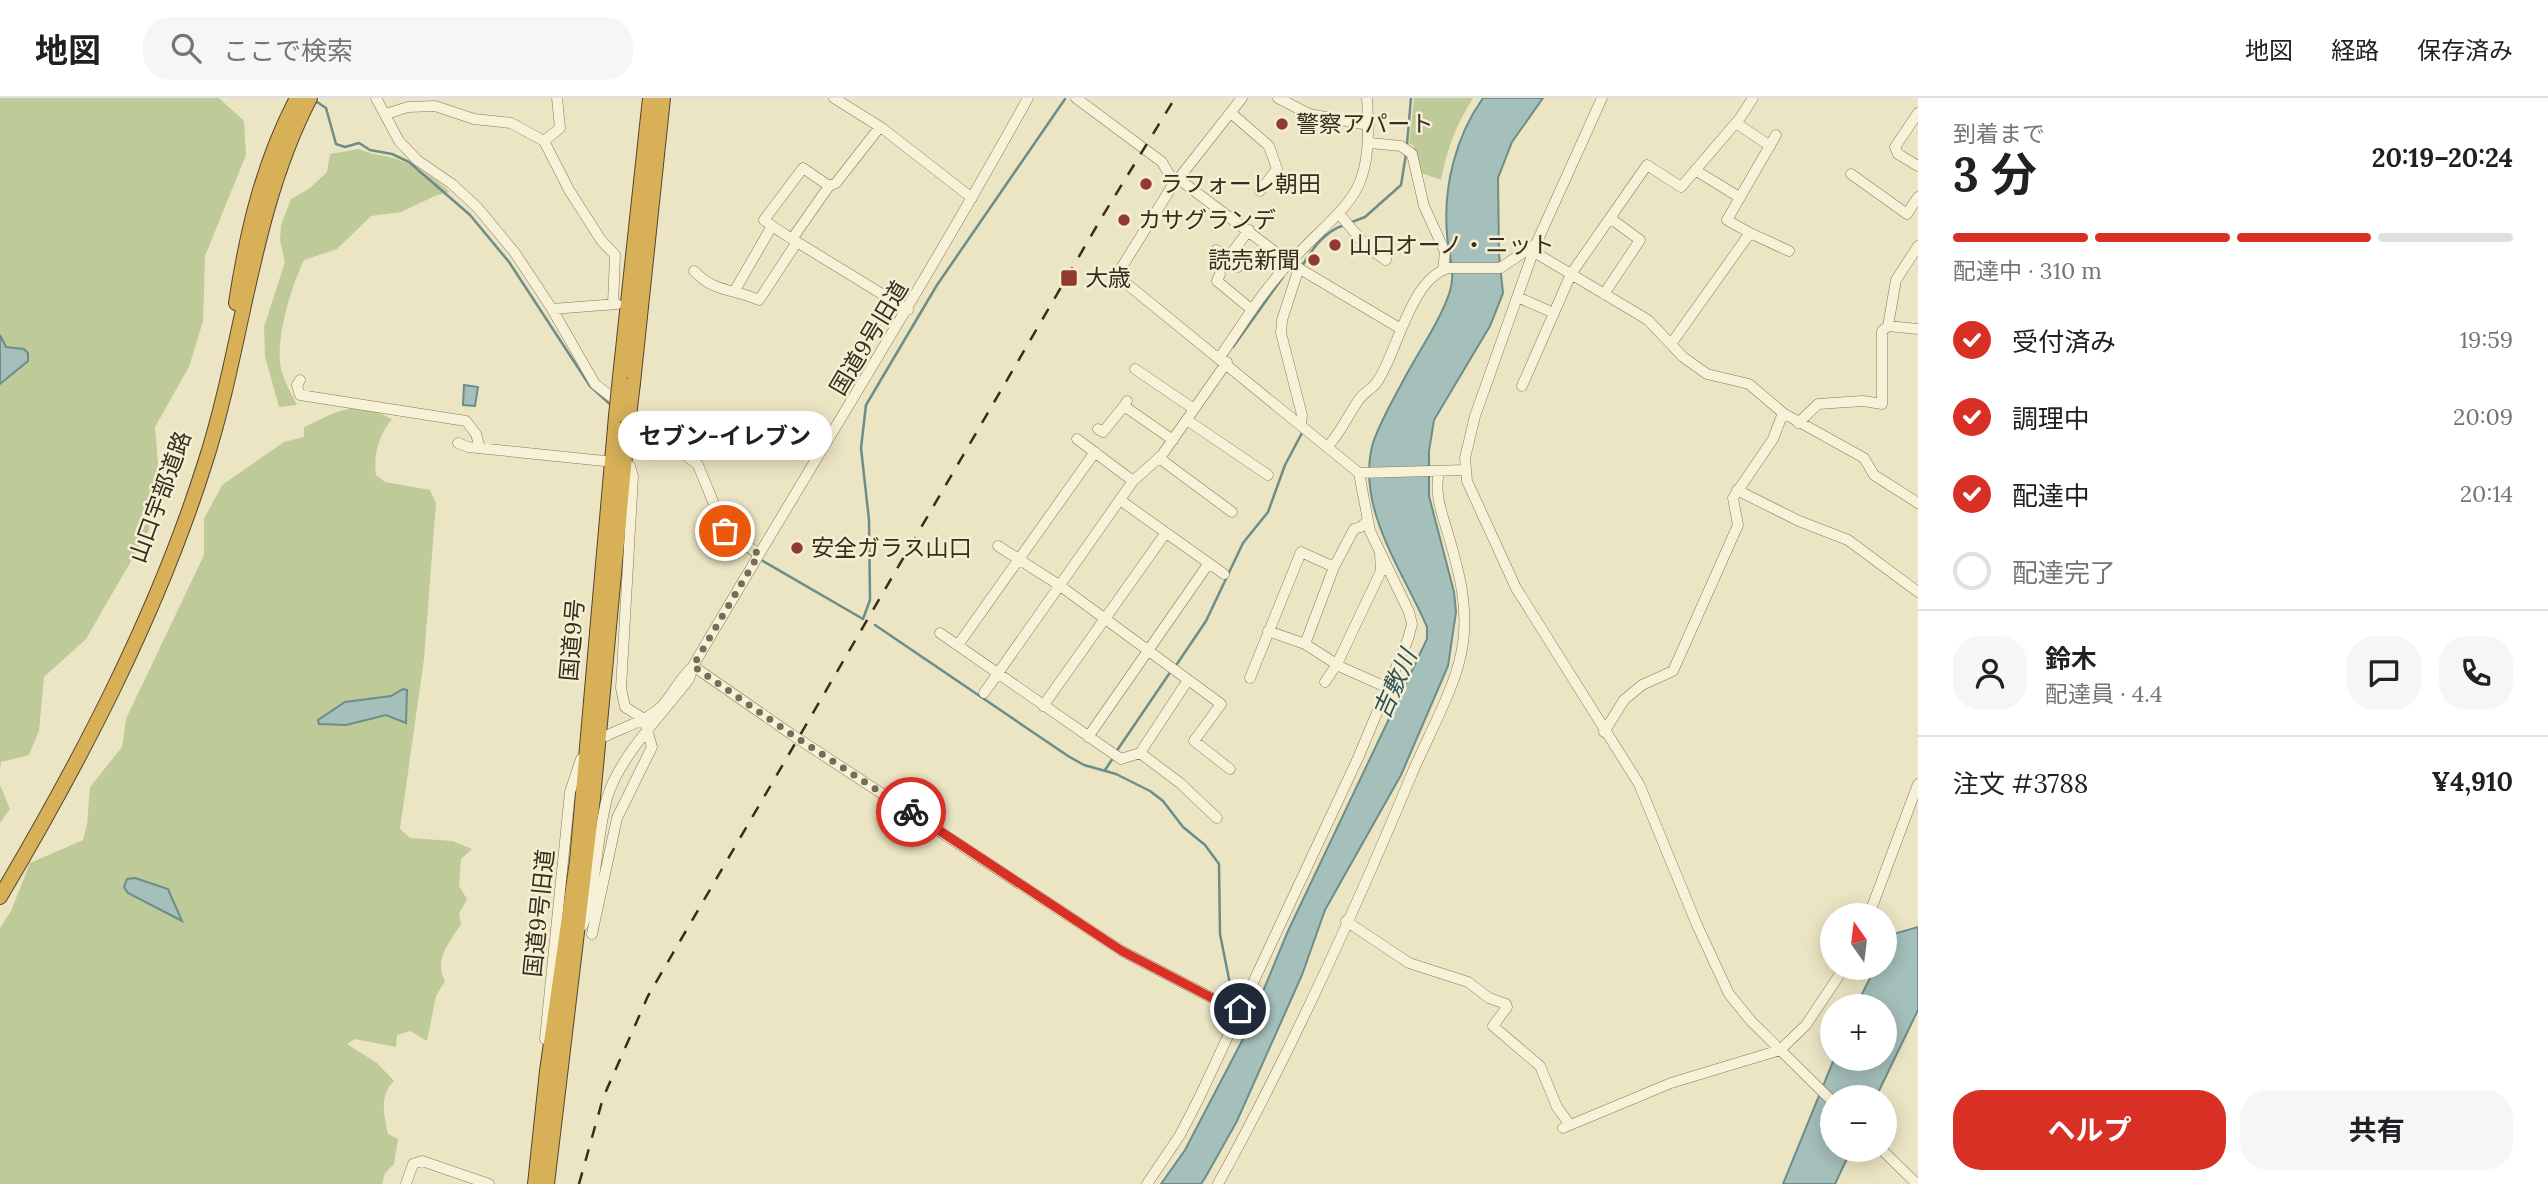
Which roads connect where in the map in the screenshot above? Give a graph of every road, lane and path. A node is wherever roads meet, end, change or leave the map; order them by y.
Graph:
1 (297, 98) edge
2 (313, 98) edge
3 (376, 98) edge
4 (557, 98) edge
5 (650, 98) edge
6 (663, 98) edge
7 (834, 98) edge
8 (1028, 98) edge
9 (1076, 98) edge
10 (1242, 98) edge
11 (1278, 98) edge
12 (1367, 98) edge
13 (1602, 98) edge
14 (1753, 98) edge
15 (1231, 113) junction
16 (1918, 113) edge
17 (386, 114) junction
18 (295, 115) junction
19 (1736, 123) junction
20 (1369, 125) junction
21 (878, 128) junction
22 (1776, 135) dead end
23 (544, 141) junction
24 (1370, 143) junction
25 (1770, 146) junction
26 (1918, 166) edge
27 (1695, 170) junction
28 (1851, 174) dead end
29 (1177, 182) junction
30 (830, 186) junction
31 (1259, 191) dead end
32 (1739, 197) junction
33 (1918, 197) edge
34 (972, 198) junction
35 (1340, 215) junction
36 (1610, 218) junction
37 (772, 226) junction
38 (1249, 230) junction
39 (1750, 233) junction
40 (794, 241) junction
41 (1918, 246) edge
42 (1535, 248) junction
43 (1216, 250) dead end
44 (1789, 251) dead end
45 (1228, 258) junction
46 (1386, 260) dead end
47 (1294, 265) junction
48 (1238, 267) dead end
49 (1446, 269) junction
50 (694, 271) dead end
51 (1220, 274) dead end
52 (1571, 274) junction
53 (735, 290) junction
54 (1604, 294) junction
55 (1517, 297) junction
56 (620, 304) junction
57 (552, 309) junction
58 (908, 310) junction
59 (1252, 310) junction
60 (1547, 310) dead end
61 (1888, 326) junction
62 (1401, 329) junction
63 (1918, 329) edge
64 (1671, 344) junction
65 (1224, 360) junction
66 (1135, 369) dead end
67 (300, 380) dead end
68 (626, 380) junction
69 (1522, 386) dead end
70 (1194, 409) junction
71 (1783, 413) junction
72 (1187, 420) junction
73 (1798, 423) junction
74 (1301, 424) junction
75 (1103, 433) dead end
76 (1076, 439) dead end
77 (1173, 440) junction
78 (458, 443) dead end
79 (1328, 446) junction
80 (480, 449) junction
81 (1095, 452) junction
82 (1159, 458) junction
83 (618, 462) junction
84 (1465, 470) junction
85 (1439, 472) junction
86 (1363, 473) junction
87 (1268, 475) dead end
88 (1133, 481) junction
89 (1737, 490) junction
90 (1120, 500) junction
91 (1918, 503) edge
92 (1232, 512) dead end
93 (1368, 520) junction
94 (1165, 534) junction
95 (998, 546) dead end
96 (1380, 550) junction
97 (759, 554) junction
98 (1019, 559) junction
99 (1209, 563) junction
100 (1334, 567) junction
101 (1224, 574) dead end
102 (1059, 585) junction
103 (1918, 592) edge
104 (1104, 619) junction
105 (1268, 631) junction
106 (940, 633) dead end
107 (1305, 644) junction
108 (958, 645) junction
109 (1149, 649) junction
110 (1337, 664) junction
111 (693, 666) junction
112 (997, 674) junction
113 (1250, 678) dead end
114 (1188, 680) junction
115 (1325, 682) dead end
116 (1388, 688) junction
117 (984, 693) dead end
118 (1043, 706) junction
119 (644, 719) junction
120 (649, 732) junction
121 (1604, 732) junction
122 (606, 736) dead end
123 (1088, 737) junction
124 (1140, 753) junction
125 (581, 759) dead end
126 (1230, 769) dead end
127 (1918, 784) edge
128 (1217, 818) dead end
129 (0, 888) edge
130 (0, 897) edge
131 (1873, 903) edge
132 (1346, 921) junction
133 (592, 934) dead end
134 (577, 942) junction
135 (1836, 980) edge
136 (1240, 1010) junction
137 (1783, 1053) junction
138 (547, 1071) junction
139 (1820, 1089) edge
140 (1894, 1162) edge
141 (406, 1184) edge
142 (489, 1184) edge
143 (535, 1184) edge
144 (547, 1184) edge
145 (1147, 1184) edge
146 (1217, 1184) edge
147 (1917, 1184) edge

1 - 18 highway, 山口宇部道路
2 - 18 highway
3 - 17 street
4 - 23 street
5 - 56 highway, 国道9号
6 - 68 highway, 国道9号
7 - 21 street
8 - 34 street, 国道9号旧道
9 - 29 street
10 - 15 street
11 - 20 street
12 - 20 street
13 - 42 street
14 - 19 street
15 - 29 street
15 - 31 street
16 - 26 street
17 - 23 street
17 - 57 street
18 - 129 highway, 山口宇部道路
18 - 130 highway, 山口宇部道路
19 - 25 street
19 - 27 street
20 - 24 street
21 - 30 street
21 - 34 street
22 - 25 street
23 - 56 street
24 - 35 street
24 - 49 street
25 - 32 street
27 - 32 street
27 - 36 street
28 - 33 street
29 - 38 street
29 - 65 street
30 - 37 street
30 - 40 street
32 - 39 street
34 - 58 street, 国道9号旧道
35 - 46 street
35 - 47 street
36 - 52 street
36 - 54 street
37 - 40 street
37 - 53 street
38 - 45 street
38 - 47 street
39 - 44 street
39 - 64 street
40 - 53 street
40 - 58 street
41 - 61 street
42 - 49 street
42 - 52 street
42 - 55 street
43 - 45 street
45 - 48 street
47 - 59 street
47 - 62 street
47 - 74 street
49 - 62 street
50 - 53 street
51 - 59 street
52 - 54 street
52 - 69 street
54 - 64 street
55 - 60 street
55 - 84 street
56 - 57 street
56 - 68 highway, 国道9号
57 - 97 street
58 - 97 street, 国道9号旧道
59 - 65 street
61 - 63 street
61 - 73 street
62 - 79 street
64 - 71 street
65 - 70 street
65 - 74 street
66 - 70 street
67 - 80 street
68 - 83 highway, 国道9号, bridge
70 - 72 street
71 - 73 street
71 - 89 street
72 - 77 street
72 - 87 street
73 - 91 street
74 - 79 street
75 - 77 street
76 - 81 street
77 - 82 street
78 - 80 street
79 - 86 street
80 - 83 street
81 - 88 street
81 - 98 street
82 - 88 street
82 - 92 street
83 - 119 street
83 - 134 highway, 国道9号
83 - 138 highway, 国道9号
84 - 85 street
84 - 121 street
85 - 86 street
85 - 132 street
86 - 93 street
88 - 90 street
89 - 103 street
89 - 121 street
90 - 94 street
90 - 102 street
93 - 96 street
93 - 100 street
94 - 99 street
94 - 104 street
95 - 98 street
96 - 110 street
96 - 116 street
97 - 111 street, 国道9号旧道
98 - 102 street
98 - 108 street
99 - 101 street
99 - 109 street
100 - 105 street
100 - 107 street
102 - 104 street
102 - 112 street
104 - 109 street
104 - 118 street
105 - 107 street
105 - 113 street
106 - 108 street
107 - 110 street
108 - 112 street
109 - 114 street
109 - 123 street
110 - 115 street
110 - 116 street
111 - 119 street, 国道9号旧道
111 - 120 street, 国道9号旧道
111 - 136 street
112 - 117 street
112 - 118 street
114 - 124 street
114 - 126 street
116 - 136 street
118 - 123 street
119 - 120 street
119 - 122 street, 国道9号旧道
120 - 133 street
120 - 134 street, 国道9号旧道
121 - 137 street
123 - 124 street
124 - 128 street
125 - 138 street, 国道9号旧道
127 - 131 street
132 - 137 street
132 - 146 street
134 - 144 highway, 国道9号
135 - 137 street
136 - 145 street
137 - 139 street
138 - 143 highway, 国道9号
140 - 147 street
141 - 142 street

